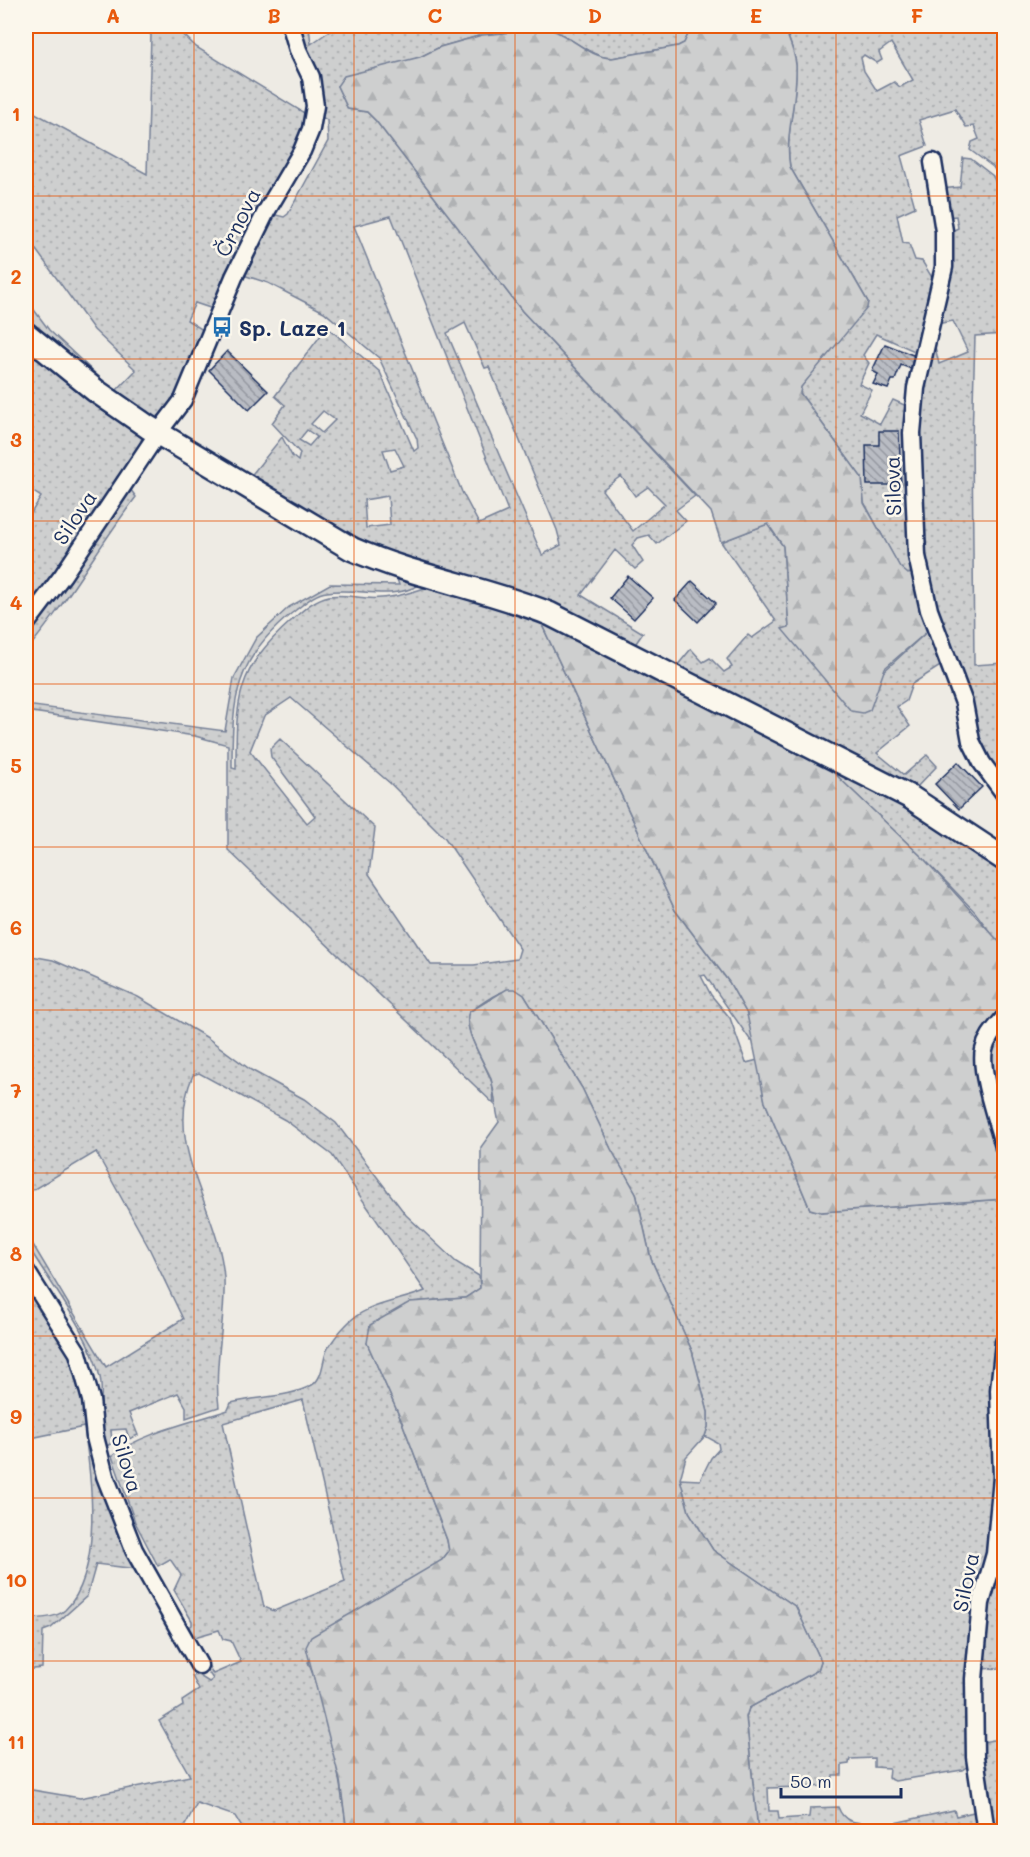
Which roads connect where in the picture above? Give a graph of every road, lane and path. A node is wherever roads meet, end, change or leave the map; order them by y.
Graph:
1 (291, 26) edge
2 (933, 162) dead end
3 (26, 334) edge
4 (158, 433) junction
5 (26, 624) edge
6 (1005, 793) edge
7 (1005, 858) edge
8 (1005, 1018) edge
9 (1005, 1147) edge
10 (26, 1271) edge
11 (1005, 1342) edge
12 (199, 1665) dead end
13 (986, 1832) edge

1 - 4 street, Črnova
2 - 6 street, Silova
3 - 4 street
4 - 5 street, Silova
4 - 7 street
8 - 9 street
10 - 12 street, Silova
11 - 13 street, Silova

